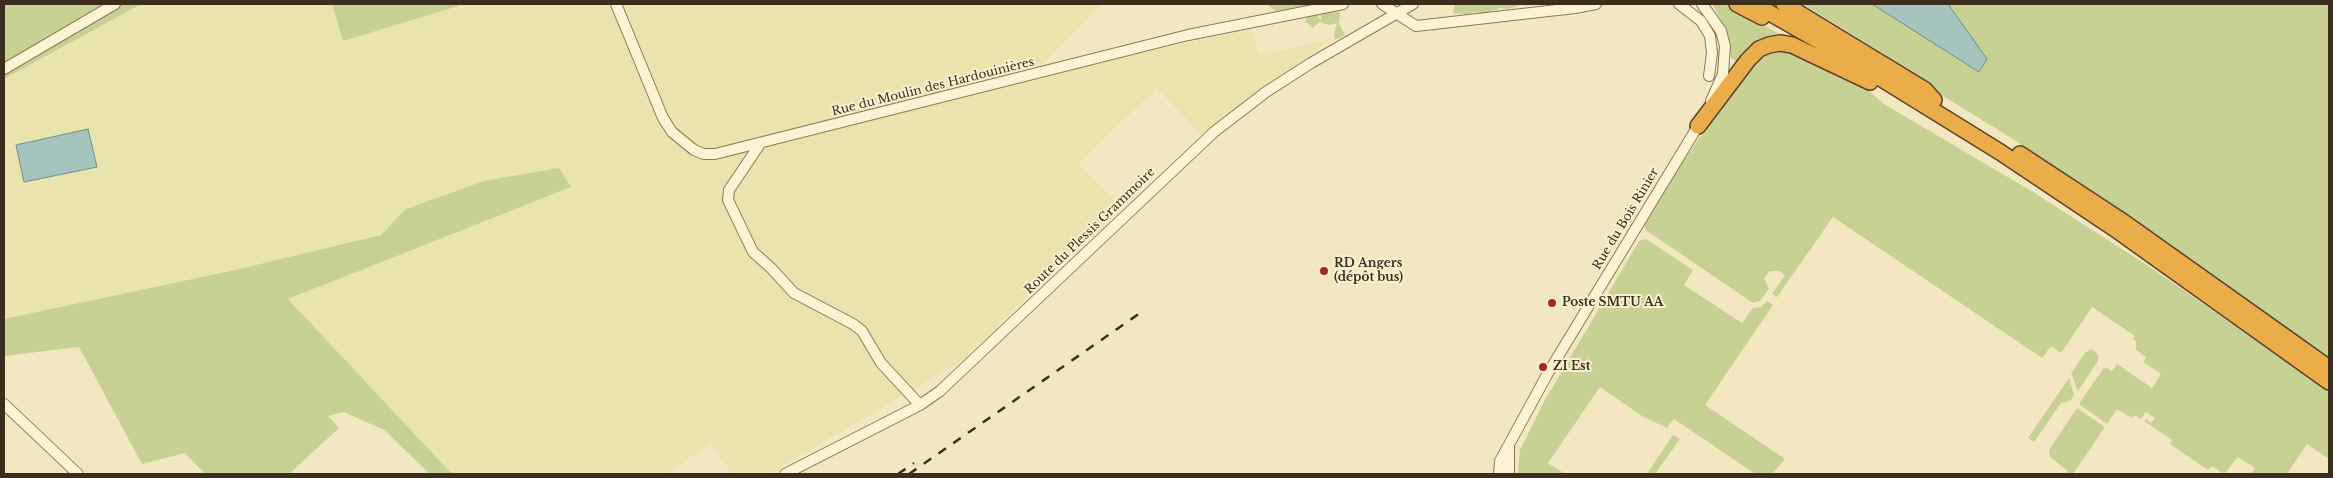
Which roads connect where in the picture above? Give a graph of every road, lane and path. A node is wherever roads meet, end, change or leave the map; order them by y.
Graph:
1 (115, 4) edge
2 (616, 4) edge
3 (1343, 4) edge
4 (1382, 4) edge
5 (1413, 4) edge
6 (1596, 4) edge
7 (1679, 4) edge
8 (1702, 4) edge
9 (1737, 4) edge
10 (1754, 4) edge
11 (1766, 4) edge
12 (1784, 4) edge
13 (1395, 14) junction
14 (4, 69) edge
15 (1709, 76) dead end
16 (1870, 82) junction
17 (1934, 100) junction
18 (1698, 126) junction
19 (760, 144) junction
20 (2040, 179) junction
21 (2329, 368) edge
22 (2329, 382) edge
23 (4, 404) edge
24 (920, 405) junction
25 (1509, 442) junction
26 (78, 474) edge
27 (785, 474) edge
28 (1499, 474) edge
29 (1509, 474) edge

1 - 14 street
2 - 19 street, Rue du Moulin des Hardouinières
3 - 19 street, Rue du Moulin des Hardouinières
4 - 13 street
5 - 13 street, Route du Plessis Grammoire
6 - 13 street
7 - 15 street
8 - 18 street, Rue du Bois Rinier
9 - 16 highway
10 - 20 highway
11 - 17 highway
12 - 17 highway
13 - 24 street, Route du Plessis Grammoire
16 - 18 highway
16 - 20 highway
17 - 21 highway
18 - 25 street, Rue du Bois Rinier
19 - 24 street
20 - 22 highway
23 - 26 street
24 - 27 street, Route du Plessis Grammoire
25 - 28 street, Rue du Bois Rinier
25 - 29 street

